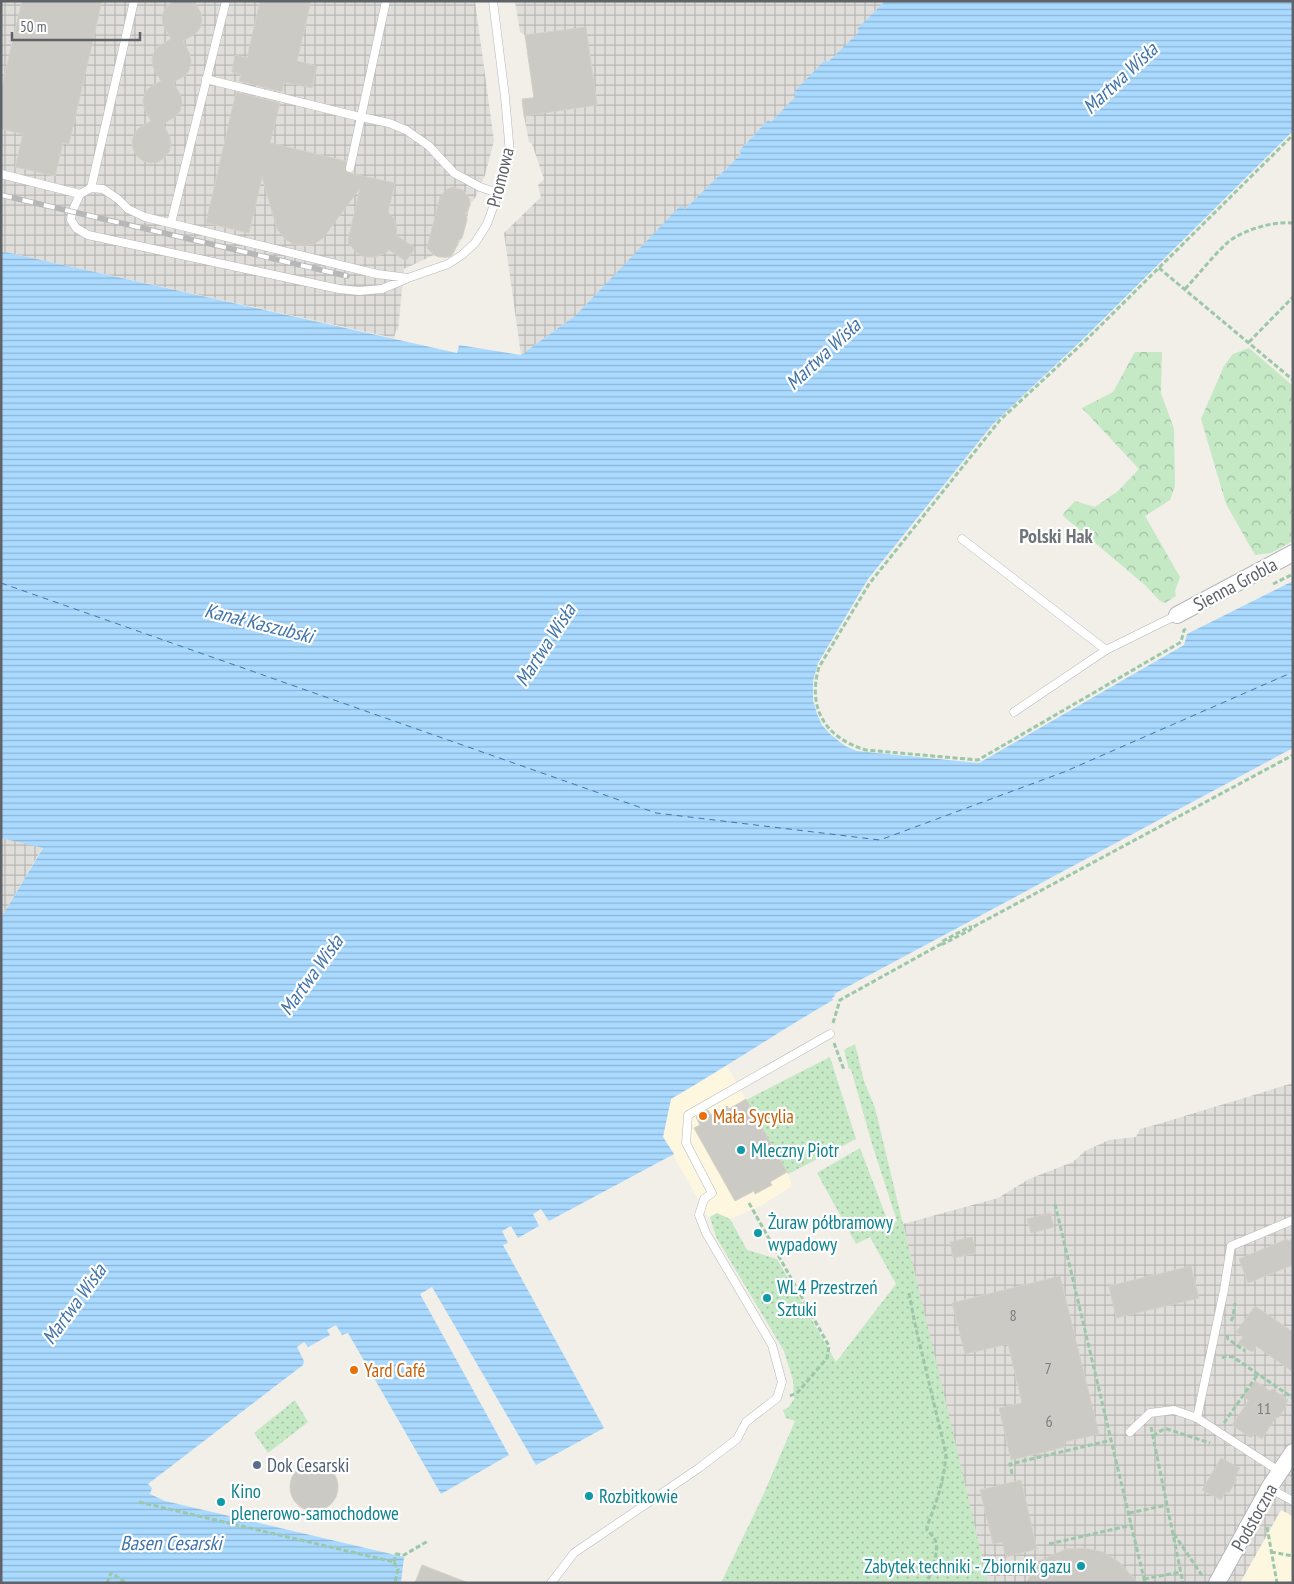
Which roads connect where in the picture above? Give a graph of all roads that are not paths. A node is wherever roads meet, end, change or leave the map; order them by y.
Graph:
1 (134, 1) edge
2 (226, 1) edge
3 (386, 1) edge
4 (493, 1) edge
5 (206, 79) junction
6 (362, 117) junction
7 (350, 168) dead end
8 (1, 174) edge
9 (91, 188) junction
10 (498, 193) junction
11 (80, 194) junction
12 (171, 223) junction
13 (408, 278) junction
14 (962, 539) dead end
15 (1293, 553) edge
16 (1177, 614) joint
17 (1106, 650) junction
18 (1014, 712) dead end
19 (830, 1034) road end
20 (1293, 1220) edge
21 (1196, 1418) junction
22 (1130, 1432) dead end
23 (1293, 1452) edge
24 (1279, 1471) junction
25 (1269, 1488) junction
26 (1293, 1501) edge
27 (1212, 1582) edge
28 (551, 1583) edge

1 - 9 lane
2 - 5 lane
3 - 6 lane
4 - 10 lane, Promowa
5 - 6 lane
5 - 12 lane
6 - 7 lane
6 - 10 lane
8 - 11 lane
9 - 11 lane
9 - 12 lane
10 - 13 lane, Promowa
11 - 13 lane, Promowa
12 - 13 lane
14 - 17 lane
15 - 16 street, Sienna Grobla
16 - 17 lane
17 - 18 lane
19 - 28 lane
20 - 21 lane
21 - 22 lane
21 - 24 lane
23 - 24 street, Podstoczna
24 - 25 street, Podstoczna
25 - 26 lane
25 - 27 street, Podstoczna

